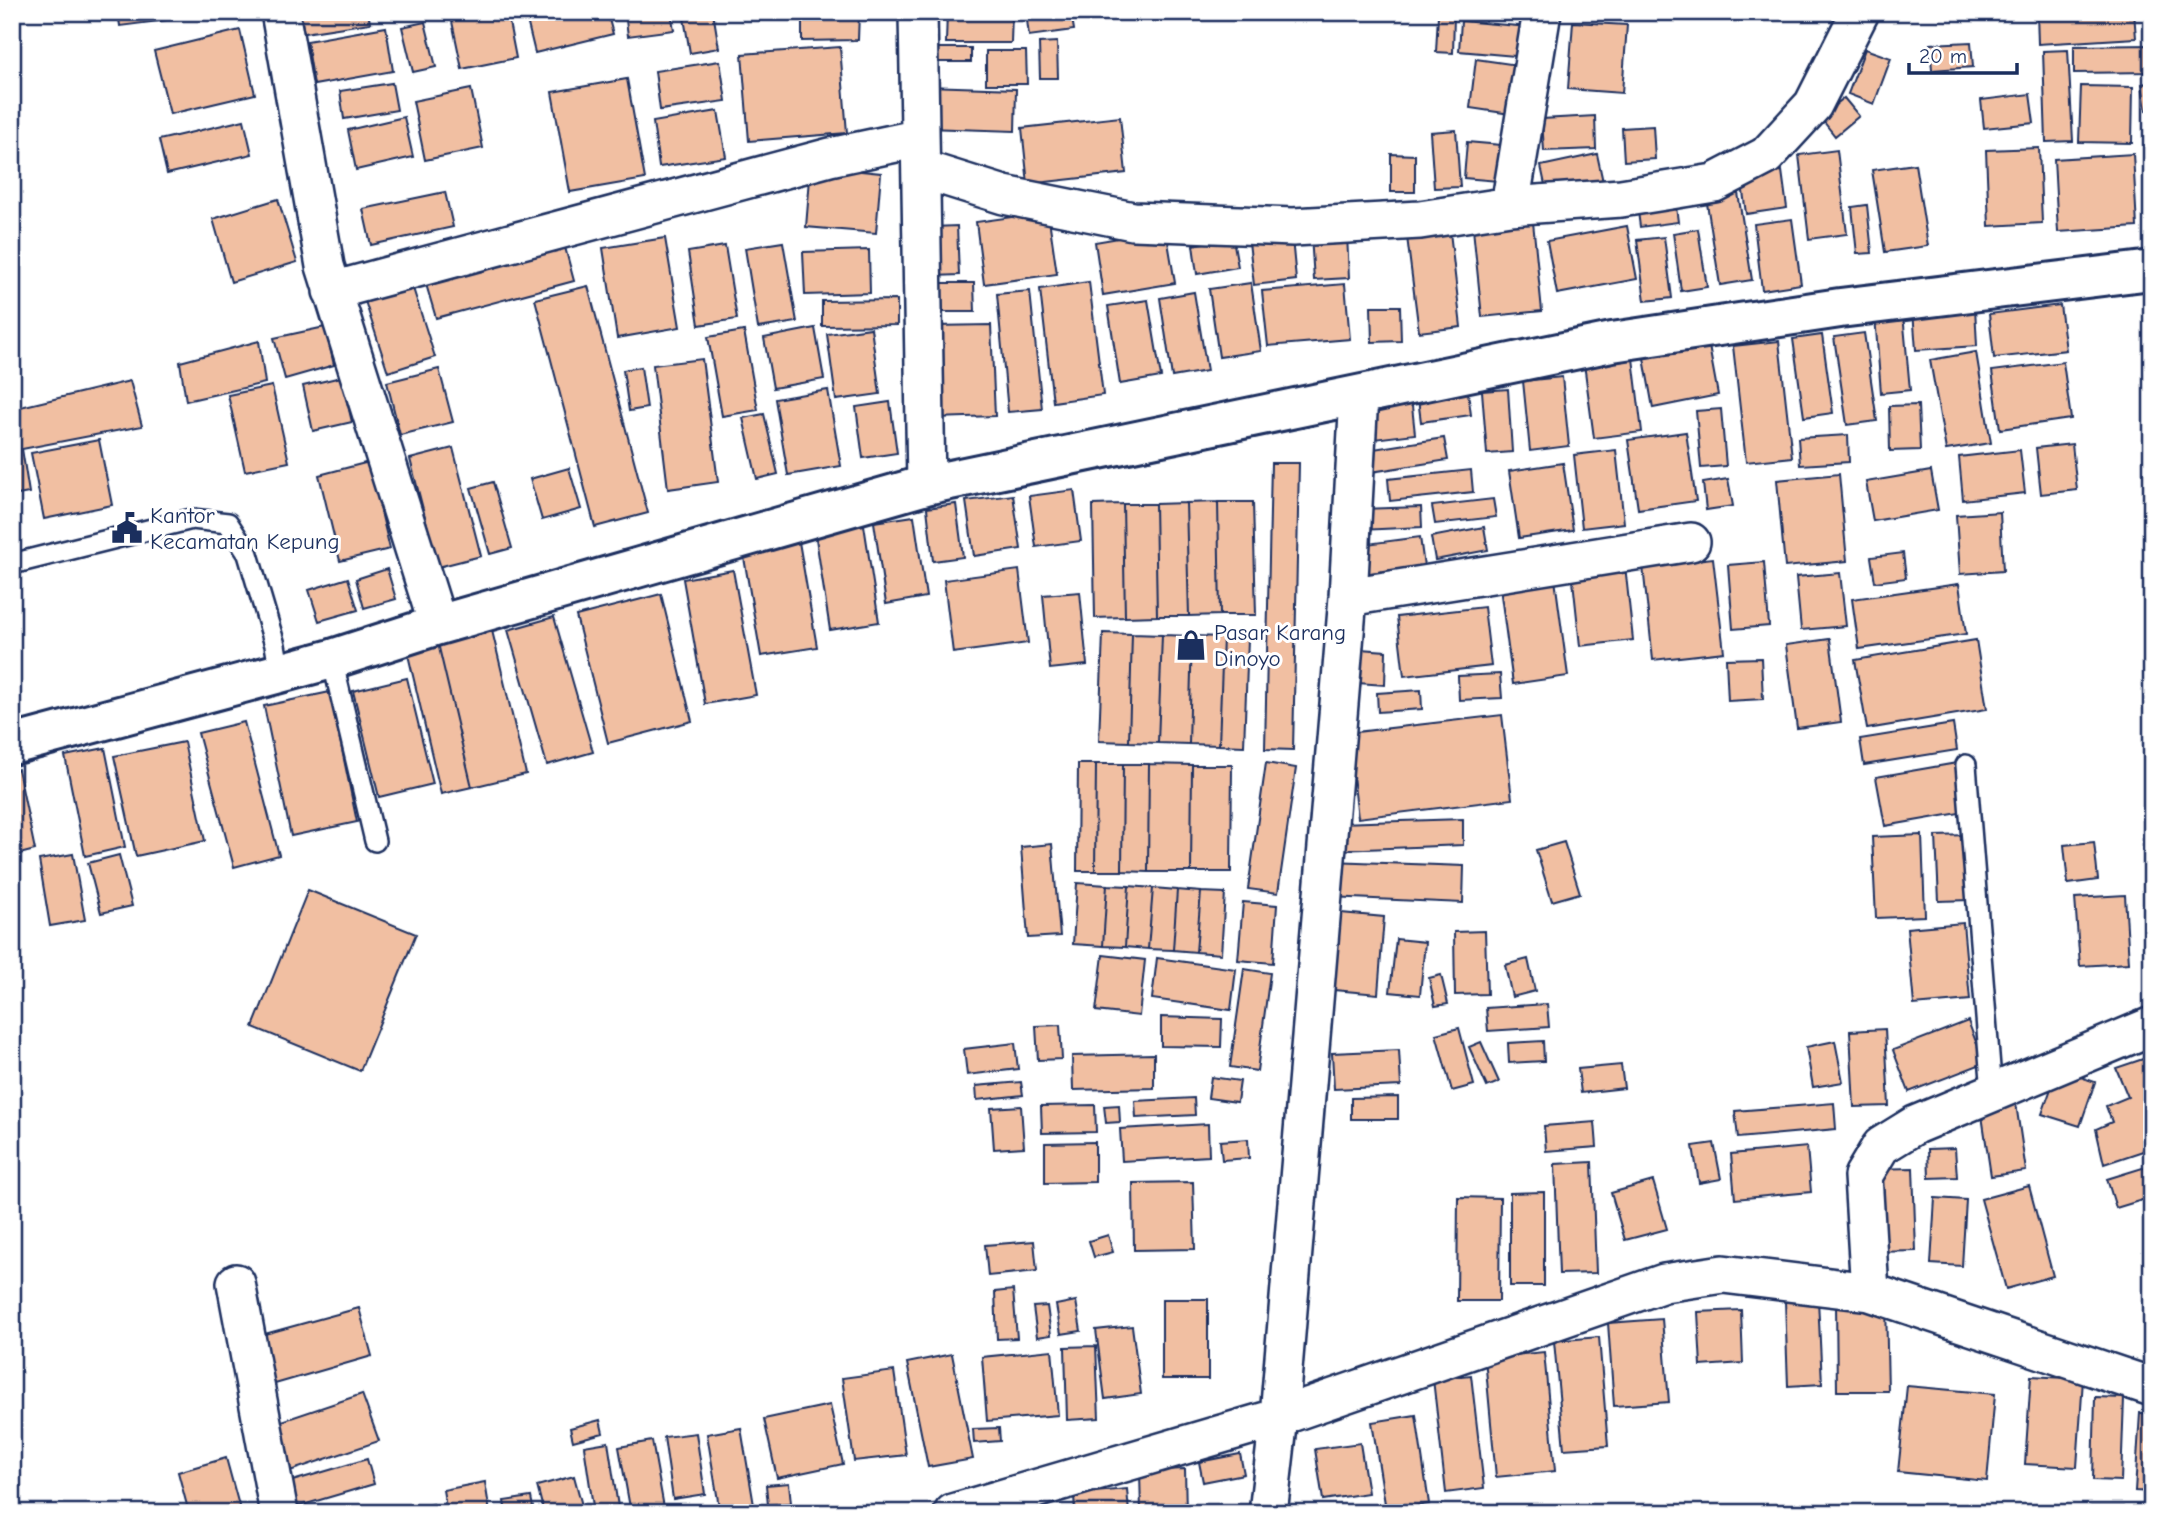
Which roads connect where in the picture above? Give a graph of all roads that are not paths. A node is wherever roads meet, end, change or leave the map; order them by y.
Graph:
1 (280, 12) edge
2 (918, 12) edge
3 (1542, 12) edge
4 (1860, 12) edge
5 (920, 154) junction
6 (1510, 206) junction
7 (2152, 271) edge
8 (331, 291) junction
9 (1359, 395) junction
10 (926, 485) junction
11 (1691, 542) dead end
12 (12, 564) edge
13 (1348, 597) junction
14 (438, 625) junction
15 (332, 659) junction
16 (280, 673) junction
17 (12, 745) edge
18 (1966, 765) dead end
19 (375, 841) dead end
20 (2152, 1026) edge
21 (1992, 1093) junction
22 (236, 1283) dead end
23 (1870, 1292) junction
24 (2152, 1387) edge
25 (1279, 1417) junction
26 (279, 1513) edge
27 (953, 1513) edge
28 (1268, 1513) edge

1 - 8 street
2 - 5 street
3 - 6 street
4 - 6 street
5 - 6 street
5 - 8 street
5 - 10 street
7 - 9 main road
8 - 14 street
9 - 10 main road
9 - 13 street
10 - 14 main road
11 - 13 street
12 - 16 lane
13 - 25 street
14 - 15 main road
15 - 16 main road
15 - 19 lane
16 - 17 main road
18 - 21 lane
20 - 21 street
21 - 23 street
22 - 26 street
23 - 24 street
23 - 25 street
25 - 27 street
25 - 28 street

